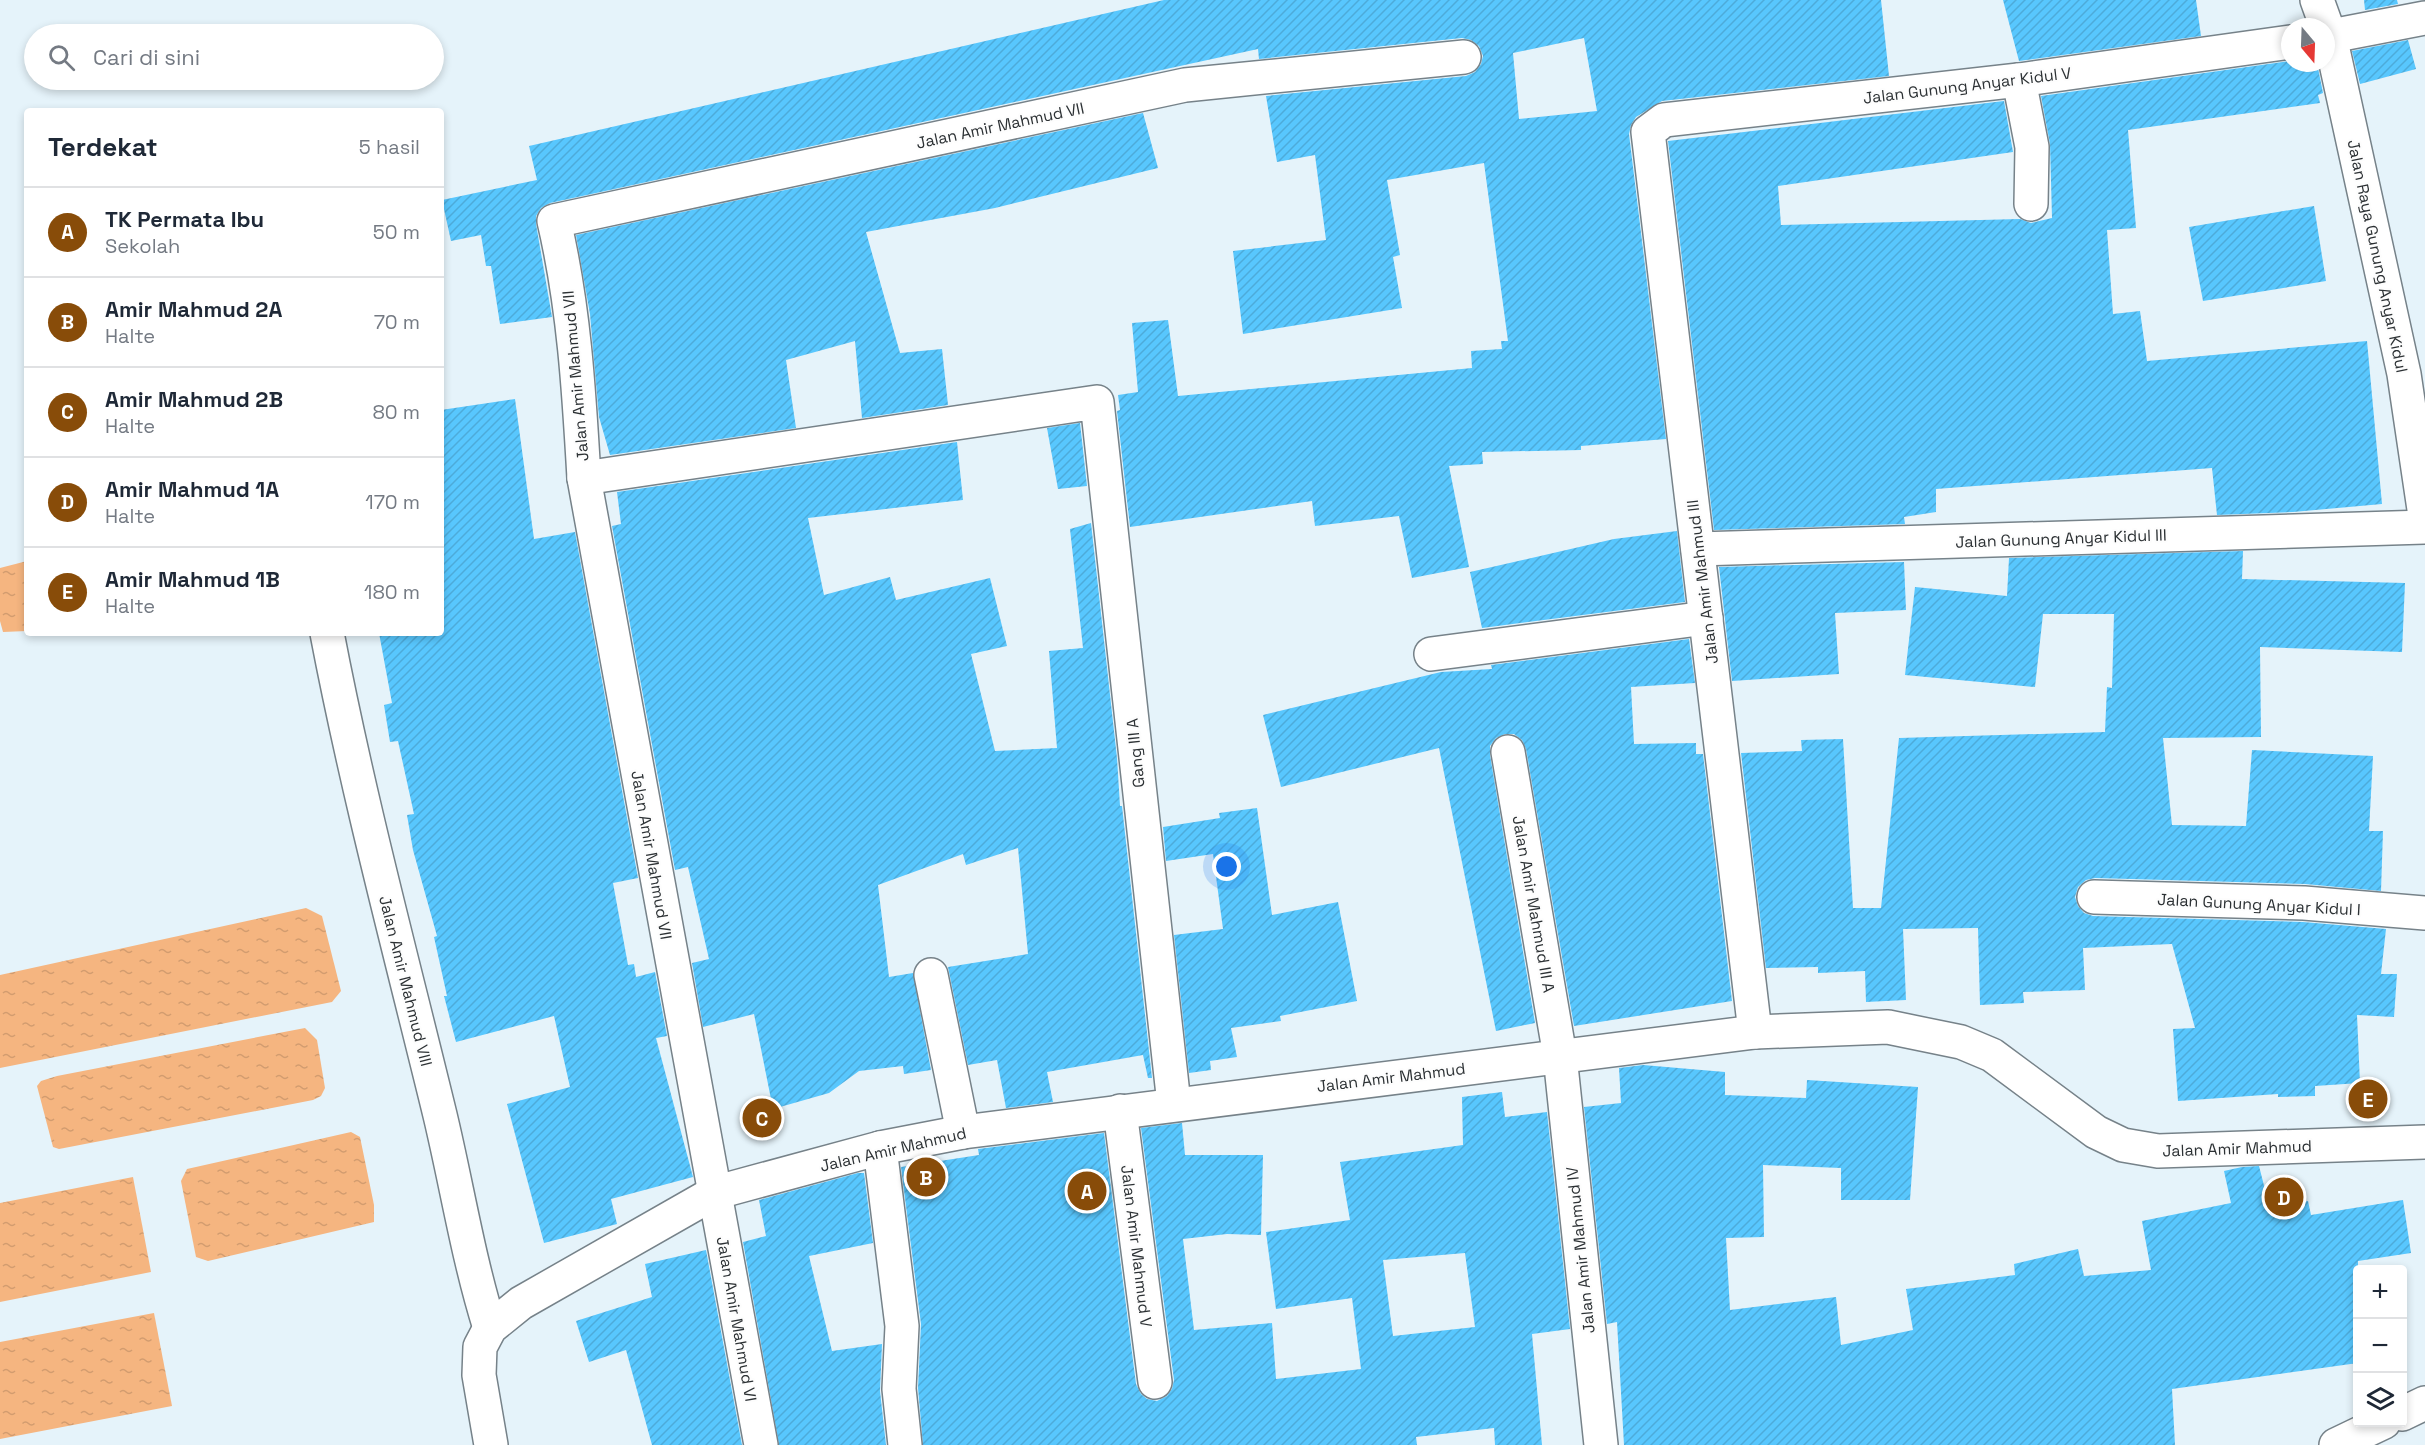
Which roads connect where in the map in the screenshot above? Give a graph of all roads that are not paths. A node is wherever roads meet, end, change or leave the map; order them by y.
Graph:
1 (2318, 0) edge
2 (2323, 18) edge
3 (2425, 18) edge
4 (2335, 36) edge
5 (2281, 43) edge
6 (1464, 57) dead end
7 (2335, 64) edge
8 (2019, 80) junction
9 (1648, 132) joint
10 (2031, 204) dead end
11 (2414, 372) edge
12 (584, 478) junction
13 (2425, 516) edge
14 (2425, 527) edge
15 (1698, 549) junction
16 (1706, 618) junction
17 (328, 636) edge
18 (1431, 654) dead end
19 (1508, 752) dead end
20 (2094, 897) dead end
21 (2425, 914) edge
22 (931, 975) dead end
23 (1755, 1032) junction
24 (1560, 1056) junction
25 (1173, 1104) junction
26 (1120, 1111) junction
27 (963, 1132) junction
28 (2425, 1142) edge
29 (880, 1149) junction
30 (714, 1193) junction
31 (490, 1328) junction
32 (1155, 1382) dead end
33 (2425, 1403) edge
34 (2407, 1412) edge
35 (2374, 1427) edge
36 (491, 1445) edge
37 (760, 1445) edge
38 (905, 1445) edge
39 (1601, 1445) edge
40 (2336, 1445) edge

1 - 2 street, Jalan Raya Gunung Anyar Kidul
3 - 4 street
5 - 8 street, Jalan Gunung Anyar Kidul V
6 - 12 street, Jalan Amir Mahmud VII
7 - 11 street, Jalan Raya Gunung Anyar Kidul
8 - 9 street, Jalan Gunung Anyar Kidul V
8 - 10 street
9 - 15 street, Jalan Amir Mahmud III
11 - 13 street, Jalan Raya Gunung Anyar Kidul
12 - 25 street, Gang III A
12 - 30 street, Jalan Amir Mahmud VII
14 - 15 street, Jalan Gunung Anyar Kidul III
15 - 16 street, Jalan Amir Mahmud III
16 - 18 street
16 - 23 street, Jalan Amir Mahmud III
17 - 31 street, Jalan Amir Mahmud VIII
19 - 24 street, Jalan Amir Mahmud III A
20 - 21 street, Jalan Gunung Anyar Kidul I
22 - 27 street
23 - 24 street, Jalan Amir Mahmud
23 - 28 street, Jalan Amir Mahmud
24 - 25 street, Jalan Amir Mahmud
24 - 39 street, Jalan Amir Mahmud IV
25 - 26 street, Jalan Amir Mahmud
26 - 27 street, Jalan Amir Mahmud
26 - 32 street, Jalan Amir Mahmud V
27 - 29 street, Jalan Amir Mahmud
29 - 30 street, Jalan Amir Mahmud
29 - 38 street
30 - 31 street, Jalan Amir Mahmud
30 - 37 street, Jalan Amir Mahmud VI
31 - 36 street
33 - 34 street
35 - 40 street

